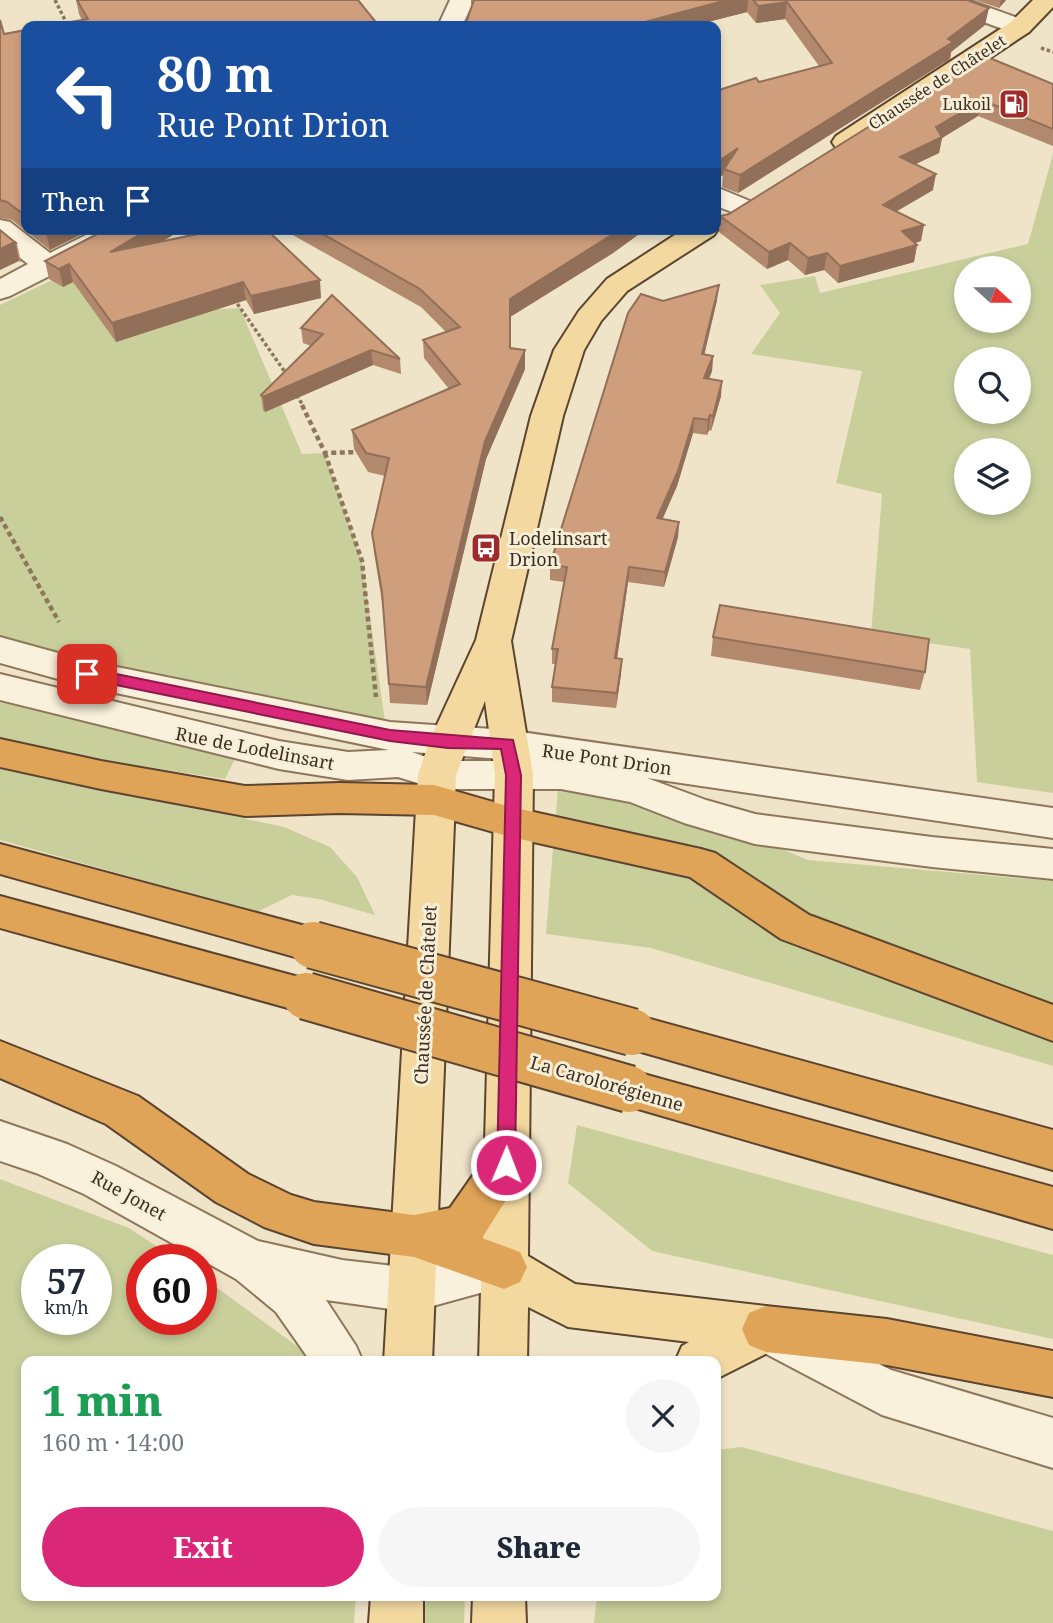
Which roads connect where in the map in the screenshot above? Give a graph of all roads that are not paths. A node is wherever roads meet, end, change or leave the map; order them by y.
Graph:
1 (462, 0) edge
2 (945, 0) edge
3 (1046, 0) edge
4 (452, 21) edge
5 (1020, 27) junction
6 (820, 157) edge
7 (740, 198) edge
8 (721, 217) edge
9 (0, 228) edge
10 (108, 235) edge
11 (696, 235) edge
12 (48, 266) junction
13 (0, 290) edge
14 (494, 640) junction
15 (0, 650) edge
16 (0, 687) edge
17 (0, 753) edge
18 (510, 760) junction
19 (440, 772) junction
20 (511, 822) junction
21 (1053, 823) edge
22 (0, 859) edge
23 (1053, 864) edge
24 (0, 912) edge
25 (1053, 1023) edge
26 (0, 1059) edge
27 (0, 1141) edge
28 (1053, 1150) edge
29 (506, 1165) junction
30 (1053, 1208) edge
31 (414, 1236) junction
32 (253, 1262) junction
33 (505, 1267) junction
34 (411, 1290) junction
35 (766, 1329) junction
36 (335, 1356) edge
37 (408, 1356) edge
38 (503, 1356) edge
39 (711, 1356) edge
40 (1053, 1374) edge
41 (1053, 1443) edge
42 (397, 1601) edge
43 (499, 1601) edge
44 (396, 1623) edge
45 (499, 1623) edge

1 - 4 street
2 - 5 street
3 - 5 main road, Chaussée de Châtelet
5 - 6 main road, Chaussée de Châtelet
7 - 8 main road
9 - 12 street
10 - 12 street
11 - 14 main road, Chaussée de Châtelet
12 - 13 street
14 - 18 main road, Chaussée de Châtelet
14 - 19 main road, Chaussée de Châtelet
15 - 19 street
16 - 19 street, Rue de Lodelinsart
17 - 19 highway
18 - 19 street, Rue de Lodelinsart
18 - 20 main road, Chaussée de Châtelet
18 - 21 street, Rue Pont Drion
18 - 23 street, Rue Pont Drion
19 - 20 highway
19 - 31 main road, Chaussée de Châtelet
20 - 25 highway
20 - 29 main road, Chaussée de Châtelet
22 - 28 highway, bridge
24 - 30 highway, La Carolorégienne, bridge
26 - 31 highway
27 - 32 street, Rue Jonet
29 - 31 highway
29 - 33 main road, Chaussée de Châtelet
31 - 33 highway
31 - 34 main road, Chaussée de Châtelet
32 - 34 street, Rue Jonet
32 - 36 street, Rue Jonet
33 - 34 street, Rue Jonet
33 - 35 main road
33 - 38 main road, Chaussée de Châtelet
34 - 37 main road, Chaussée de Châtelet
35 - 39 main road
35 - 40 highway
35 - 41 street
42 - 44 main road
43 - 45 main road

